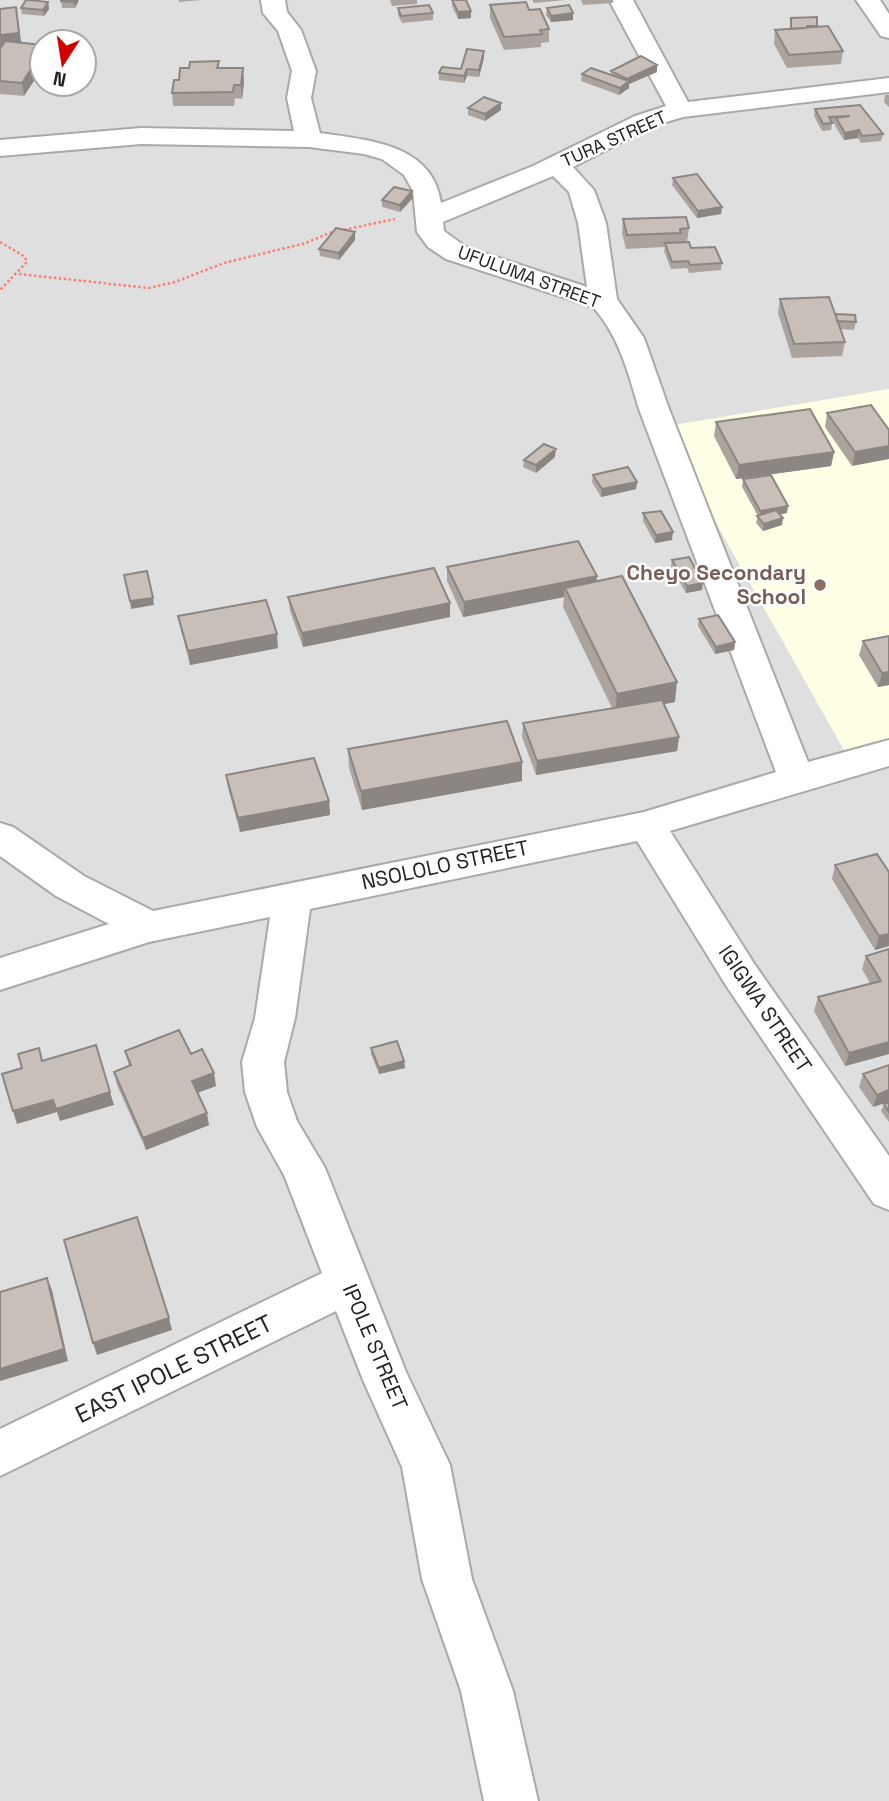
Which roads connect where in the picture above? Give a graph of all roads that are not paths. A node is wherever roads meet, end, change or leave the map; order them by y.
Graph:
1 (273, 0) edge
2 (621, 0) edge
3 (868, 0) edge
4 (889, 32) edge
5 (889, 85) edge
6 (680, 110) junction
7 (309, 139) junction
8 (0, 148) edge
9 (556, 164) junction
10 (430, 213) junction
11 (603, 301) junction
12 (888, 753) edge
13 (797, 780) junction
14 (646, 825) junction
15 (0, 837) edge
16 (292, 897) junction
17 (149, 927) junction
18 (0, 974) edge
19 (889, 1191) edge
20 (348, 1283) junction
21 (0, 1453) edge
22 (506, 1792) edge

1 - 7 street
2 - 6 street
3 - 4 street
5 - 6 street, TURA STREET
6 - 9 street, TURA STREET
7 - 8 street, UFULUMA STREET
7 - 10 street, UFULUMA STREET
9 - 10 street, TURA STREET
9 - 11 street
10 - 11 street, UFULUMA STREET
11 - 13 street, UFULUMA STREET
12 - 13 street, NSOLOLO STREET
13 - 14 street, NSOLOLO STREET
14 - 16 street, NSOLOLO STREET
14 - 19 street, IGIGWA STREET
15 - 17 street
16 - 17 street, NSOLOLO STREET
16 - 20 street, IPOLE STREET
17 - 18 street, NSOLOLO STREET
20 - 21 street, EAST IPOLE STREET
20 - 22 street, IPOLE STREET

